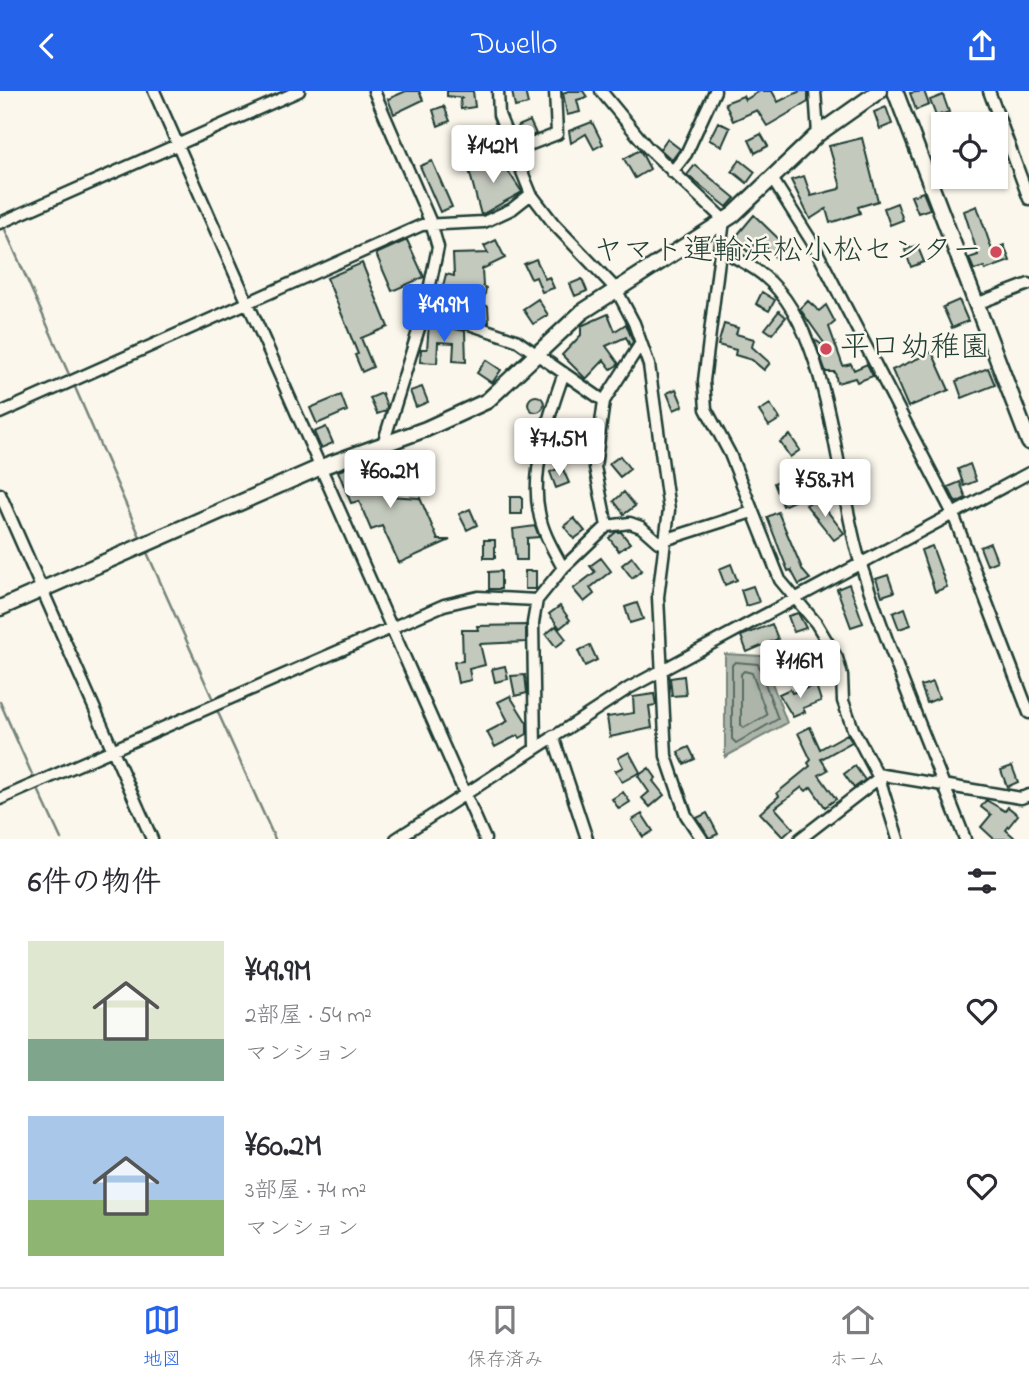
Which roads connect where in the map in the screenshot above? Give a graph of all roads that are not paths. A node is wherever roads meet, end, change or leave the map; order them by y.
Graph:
1 (154, 91) edge
2 (299, 91) edge
3 (374, 91) edge
4 (498, 91) edge
5 (555, 91) edge
6 (601, 91) edge
7 (715, 91) edge
8 (815, 91) edge
9 (879, 91) edge
10 (895, 91) edge
11 (989, 91) edge
12 (818, 134) junction
13 (178, 144) junction
14 (513, 151) junction
15 (673, 172) junction
16 (772, 180) junction
17 (531, 194) junction
18 (1029, 199) edge
19 (724, 220) junction
20 (0, 223) edge
21 (431, 223) junction
22 (719, 249) junction
23 (1029, 284) edge
24 (616, 289) junction
25 (248, 304) junction
26 (976, 304) junction
27 (425, 309) junction
28 (641, 343) junction
29 (539, 354) junction
30 (564, 373) junction
31 (604, 401) junction
32 (0, 413) edge
33 (1029, 442) edge
34 (383, 444) junction
35 (321, 467) junction
36 (1029, 473) edge
37 (0, 494) edge
38 (752, 512) junction
39 (953, 514) junction
40 (607, 526) junction
41 (666, 541) junction
42 (860, 564) junction
43 (563, 568) junction
44 (42, 590) junction
45 (796, 599) junction
46 (537, 600) junction
47 (0, 608) edge
48 (391, 626) junction
49 (661, 671) junction
50 (1029, 713) edge
51 (553, 736) junction
52 (535, 747) junction
53 (112, 750) junction
54 (878, 776) junction
55 (944, 783) junction
56 (465, 794) junction
57 (1029, 795) edge
58 (0, 799) edge
59 (152, 839) edge
60 (396, 839) edge
61 (485, 839) edge
62 (587, 839) edge
63 (702, 839) edge
64 (800, 839) edge
65 (898, 839) edge
66 (965, 839) edge

1 - 13 street
2 - 13 street
3 - 21 street
4 - 14 street
5 - 14 street
6 - 15 street
7 - 15 street
8 - 12 street
9 - 12 street
10 - 26 street
11 - 18 street
12 - 16 street
13 - 20 street
13 - 25 street
14 - 17 street
15 - 19 street
16 - 19 street
16 - 39 street
17 - 21 street
17 - 24 street
19 - 22 street
19 - 24 street
21 - 25 street
21 - 27 street
22 - 38 street
22 - 42 street
23 - 26 street
24 - 28 street
24 - 29 street
25 - 32 street
25 - 35 street
26 - 33 street
27 - 29 street
27 - 34 street
28 - 31 street
28 - 41 street
29 - 30 street
29 - 34 street
30 - 31 street
30 - 43 street
31 - 40 street
34 - 35 street
35 - 44 street
35 - 48 street
36 - 39 street
37 - 44 street
38 - 41 street
38 - 45 street
39 - 42 street
39 - 50 street
40 - 41 street
40 - 43 street
41 - 49 street
42 - 45 street
42 - 55 street
43 - 46 street
44 - 47 street
44 - 53 street
45 - 49 street
45 - 54 street
46 - 48 street
46 - 52 street
48 - 53 street
48 - 56 street
49 - 51 street
49 - 63 street
51 - 52 street
51 - 62 street
52 - 56 street
53 - 58 street
53 - 59 street
54 - 55 street
54 - 64 street
54 - 65 street
55 - 57 street
55 - 66 street
56 - 60 street
56 - 61 street

